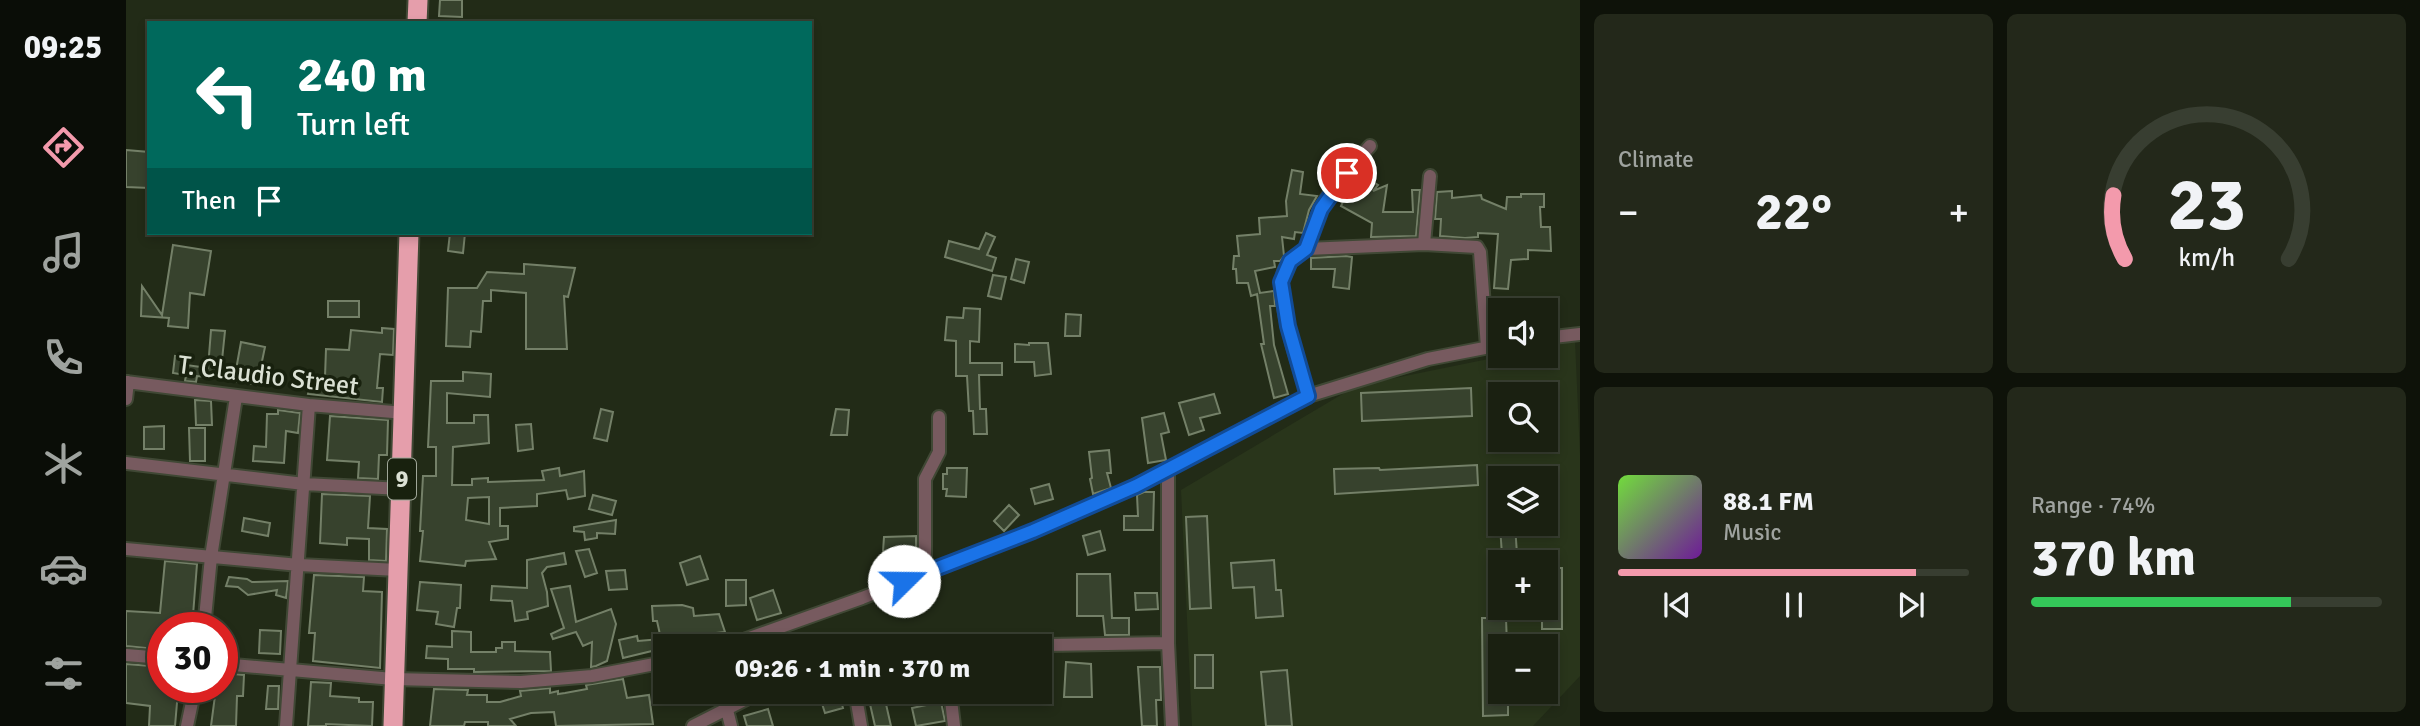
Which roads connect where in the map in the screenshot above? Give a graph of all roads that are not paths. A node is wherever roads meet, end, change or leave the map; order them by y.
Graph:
1 (418, 0) edge
2 (417, 21) edge
3 (1370, 146) dead end
4 (1430, 176) dead end
5 (409, 235) edge
6 (1424, 244) junction
7 (1306, 249) junction
8 (1488, 312) edge
9 (1580, 334) edge
10 (1558, 337) edge
11 (1488, 347) edge
12 (127, 382) edge
13 (1308, 396) junction
14 (236, 397) junction
15 (126, 399) edge
16 (309, 405) junction
17 (405, 412) junction
18 (939, 417) dead end
19 (126, 463) edge
20 (1168, 470) junction
21 (223, 474) junction
22 (304, 484) junction
23 (402, 489) junction
24 (126, 549) edge
25 (211, 557) junction
26 (299, 565) junction
27 (398, 570) junction
28 (925, 572) junction
29 (206, 612) edge
30 (761, 634) edge
31 (1168, 643) junction
32 (1052, 645) edge
33 (126, 655) edge
34 (147, 657) edge
35 (653, 664) edge
36 (238, 665) edge
37 (290, 670) junction
38 (393, 679) junction
39 (192, 703) edge
40 (738, 704) edge
41 (857, 704) edge
42 (951, 704) edge
43 (727, 710) junction
44 (187, 726) edge
45 (286, 726) edge
46 (393, 726) edge
47 (692, 726) edge
48 (731, 726) edge
49 (861, 726) edge
50 (954, 726) edge
51 (1172, 726) edge

1 - 2 highway
3 - 7 street
4 - 6 street
5 - 17 highway, 9
6 - 7 street
6 - 8 street
7 - 13 street
9 - 10 street
11 - 13 street
12 - 14 street, T. Claudio Street
12 - 15 street
13 - 20 street
14 - 16 street, T. Claudio Street
14 - 21 street
16 - 17 street, T. Claudio Street
16 - 22 street
17 - 23 highway, 9
18 - 28 street
19 - 21 street
20 - 28 street
20 - 31 street
21 - 22 street
21 - 25 street
22 - 23 street
22 - 26 street
23 - 27 highway, 9
24 - 25 street
25 - 26 street
25 - 29 street
26 - 27 street
26 - 37 street
27 - 38 highway, 9
28 - 30 street
31 - 32 street
31 - 51 street
33 - 34 street
35 - 38 street
36 - 37 street
37 - 38 street
37 - 45 street
38 - 46 highway, 9
39 - 44 street
40 - 43 street
41 - 49 street
42 - 50 street
43 - 47 street
43 - 48 street

